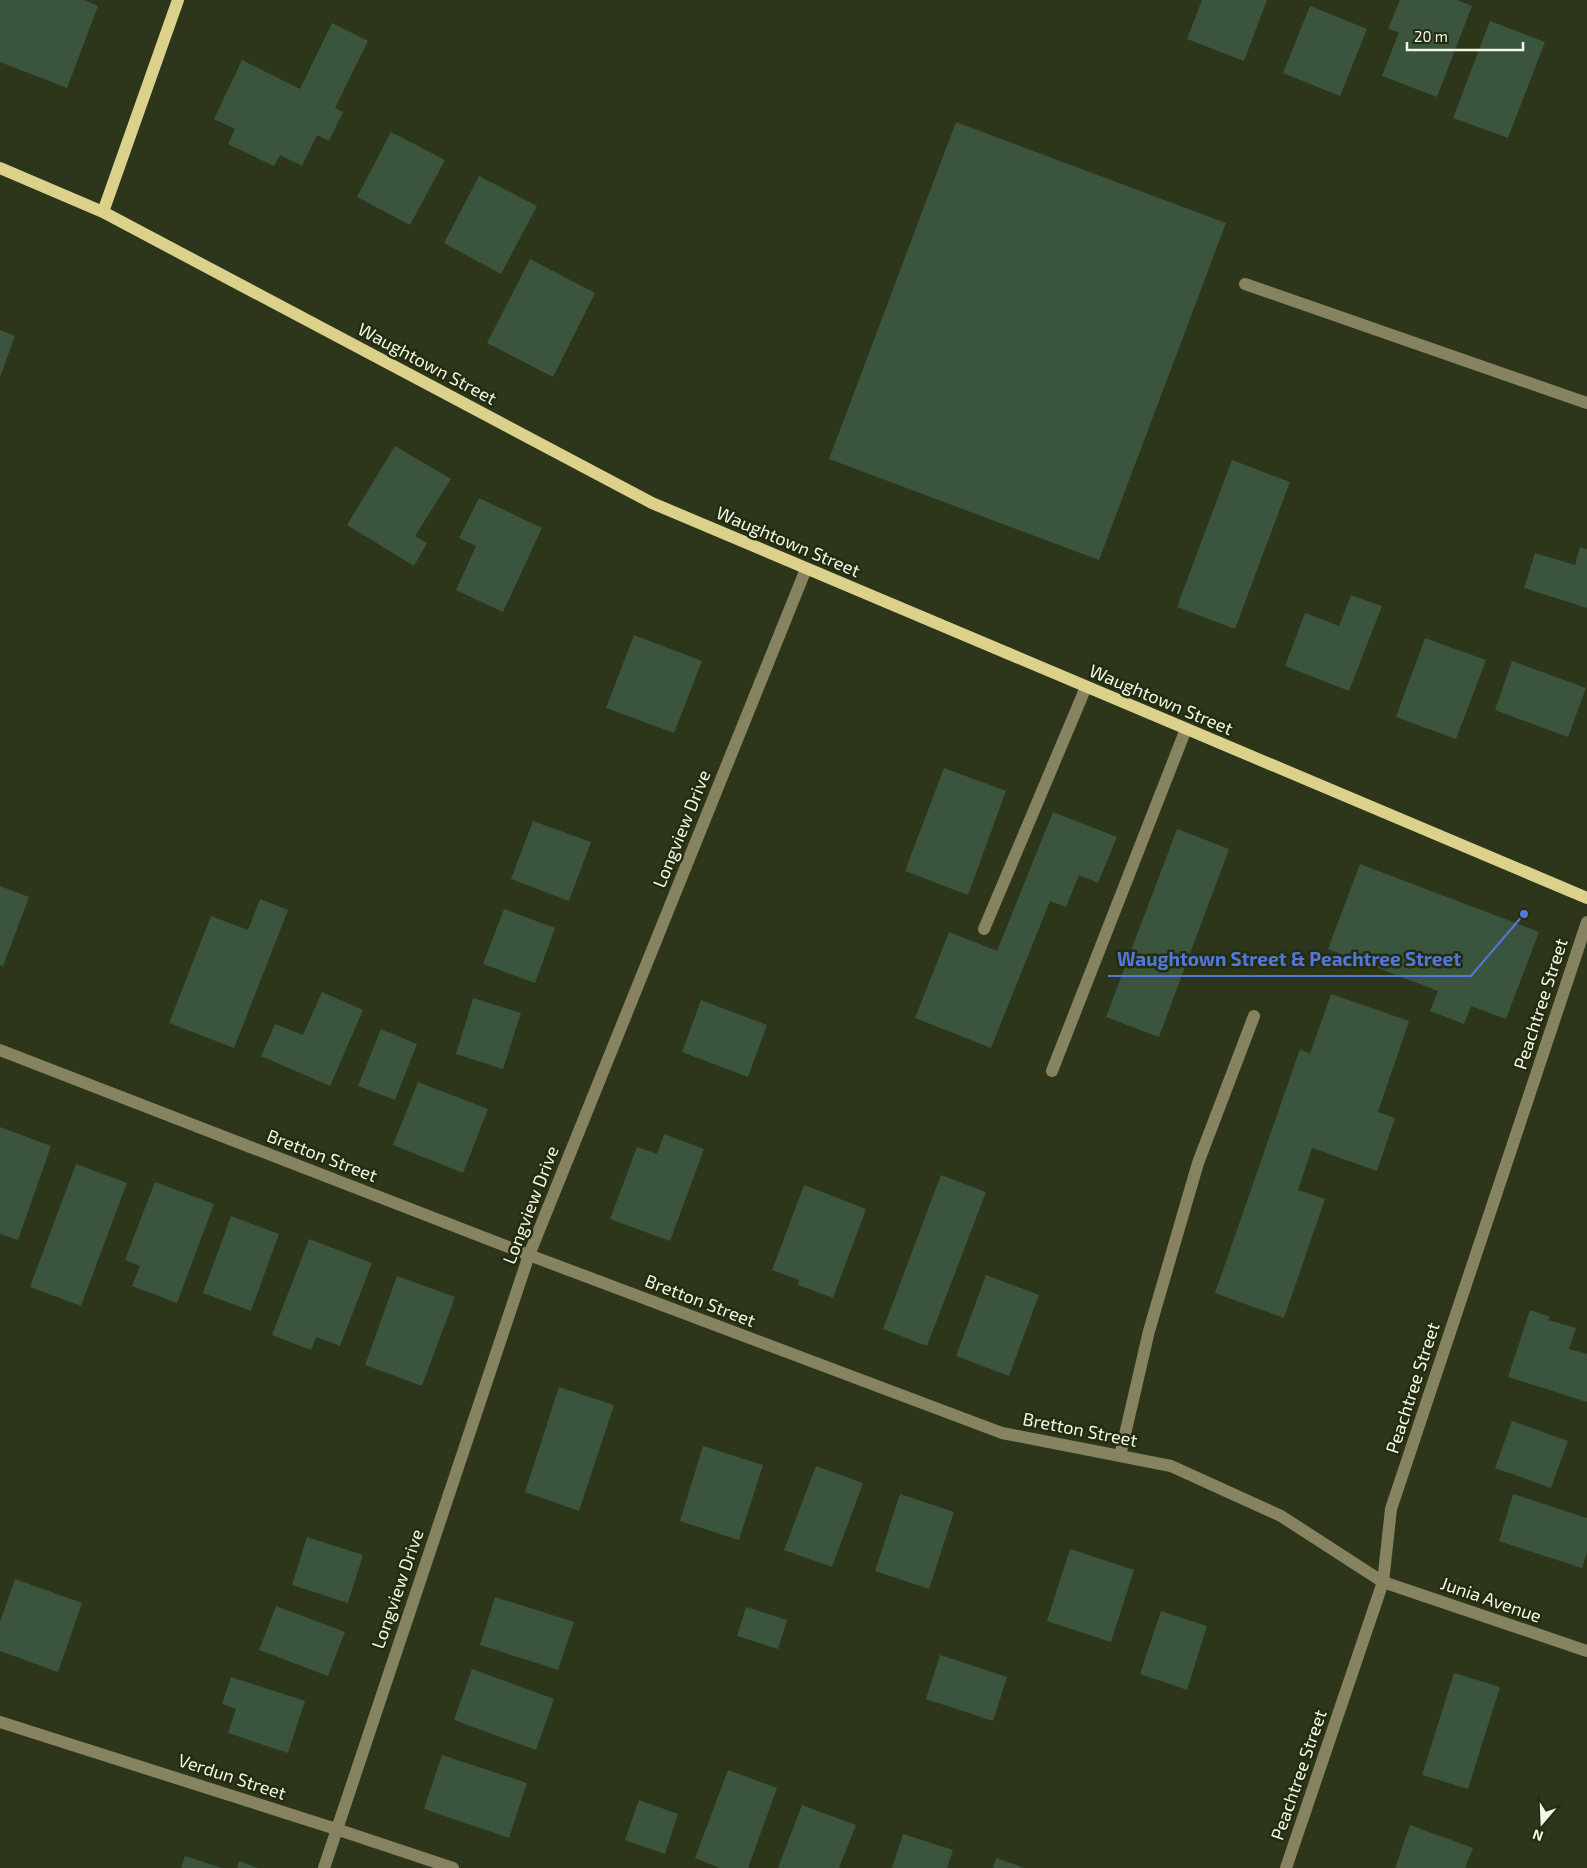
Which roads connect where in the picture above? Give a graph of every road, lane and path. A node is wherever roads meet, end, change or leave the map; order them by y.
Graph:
1 (178, 0) edge
2 (0, 168) edge
3 (103, 212) junction
4 (1245, 284) dead end
5 (1587, 402) edge
6 (806, 569) junction
7 (1086, 687) junction
8 (1186, 729) junction
9 (1587, 898) edge
10 (1587, 922) edge
11 (984, 929) dead end
12 (1254, 1016) dead end
13 (0, 1050) edge
14 (1052, 1071) dead end
15 (528, 1255) junction
16 (1120, 1456) junction
17 (1383, 1582) junction
18 (1587, 1651) edge
19 (0, 1722) edge
20 (336, 1829) junction
21 (324, 1868) edge
22 (453, 1868) edge
23 (1286, 1868) edge

1 - 3 main road
2 - 3 main road, Waughtown Street
3 - 6 main road, Waughtown Street
4 - 5 street
6 - 7 main road, Waughtown Street
6 - 15 street, Longview Drive
7 - 8 main road, Waughtown Street
7 - 11 street
8 - 9 main road, Waughtown Street
8 - 14 street
10 - 17 street, Peachtree Street
12 - 16 street
13 - 15 street, Bretton Street
15 - 16 street, Bretton Street
15 - 20 street, Longview Drive
16 - 17 street, Bretton Street
17 - 18 street, Junia Avenue
17 - 23 street, Peachtree Street
19 - 20 street, Verdun Street
20 - 21 street, Longview Drive
20 - 22 street, Verdun Street

